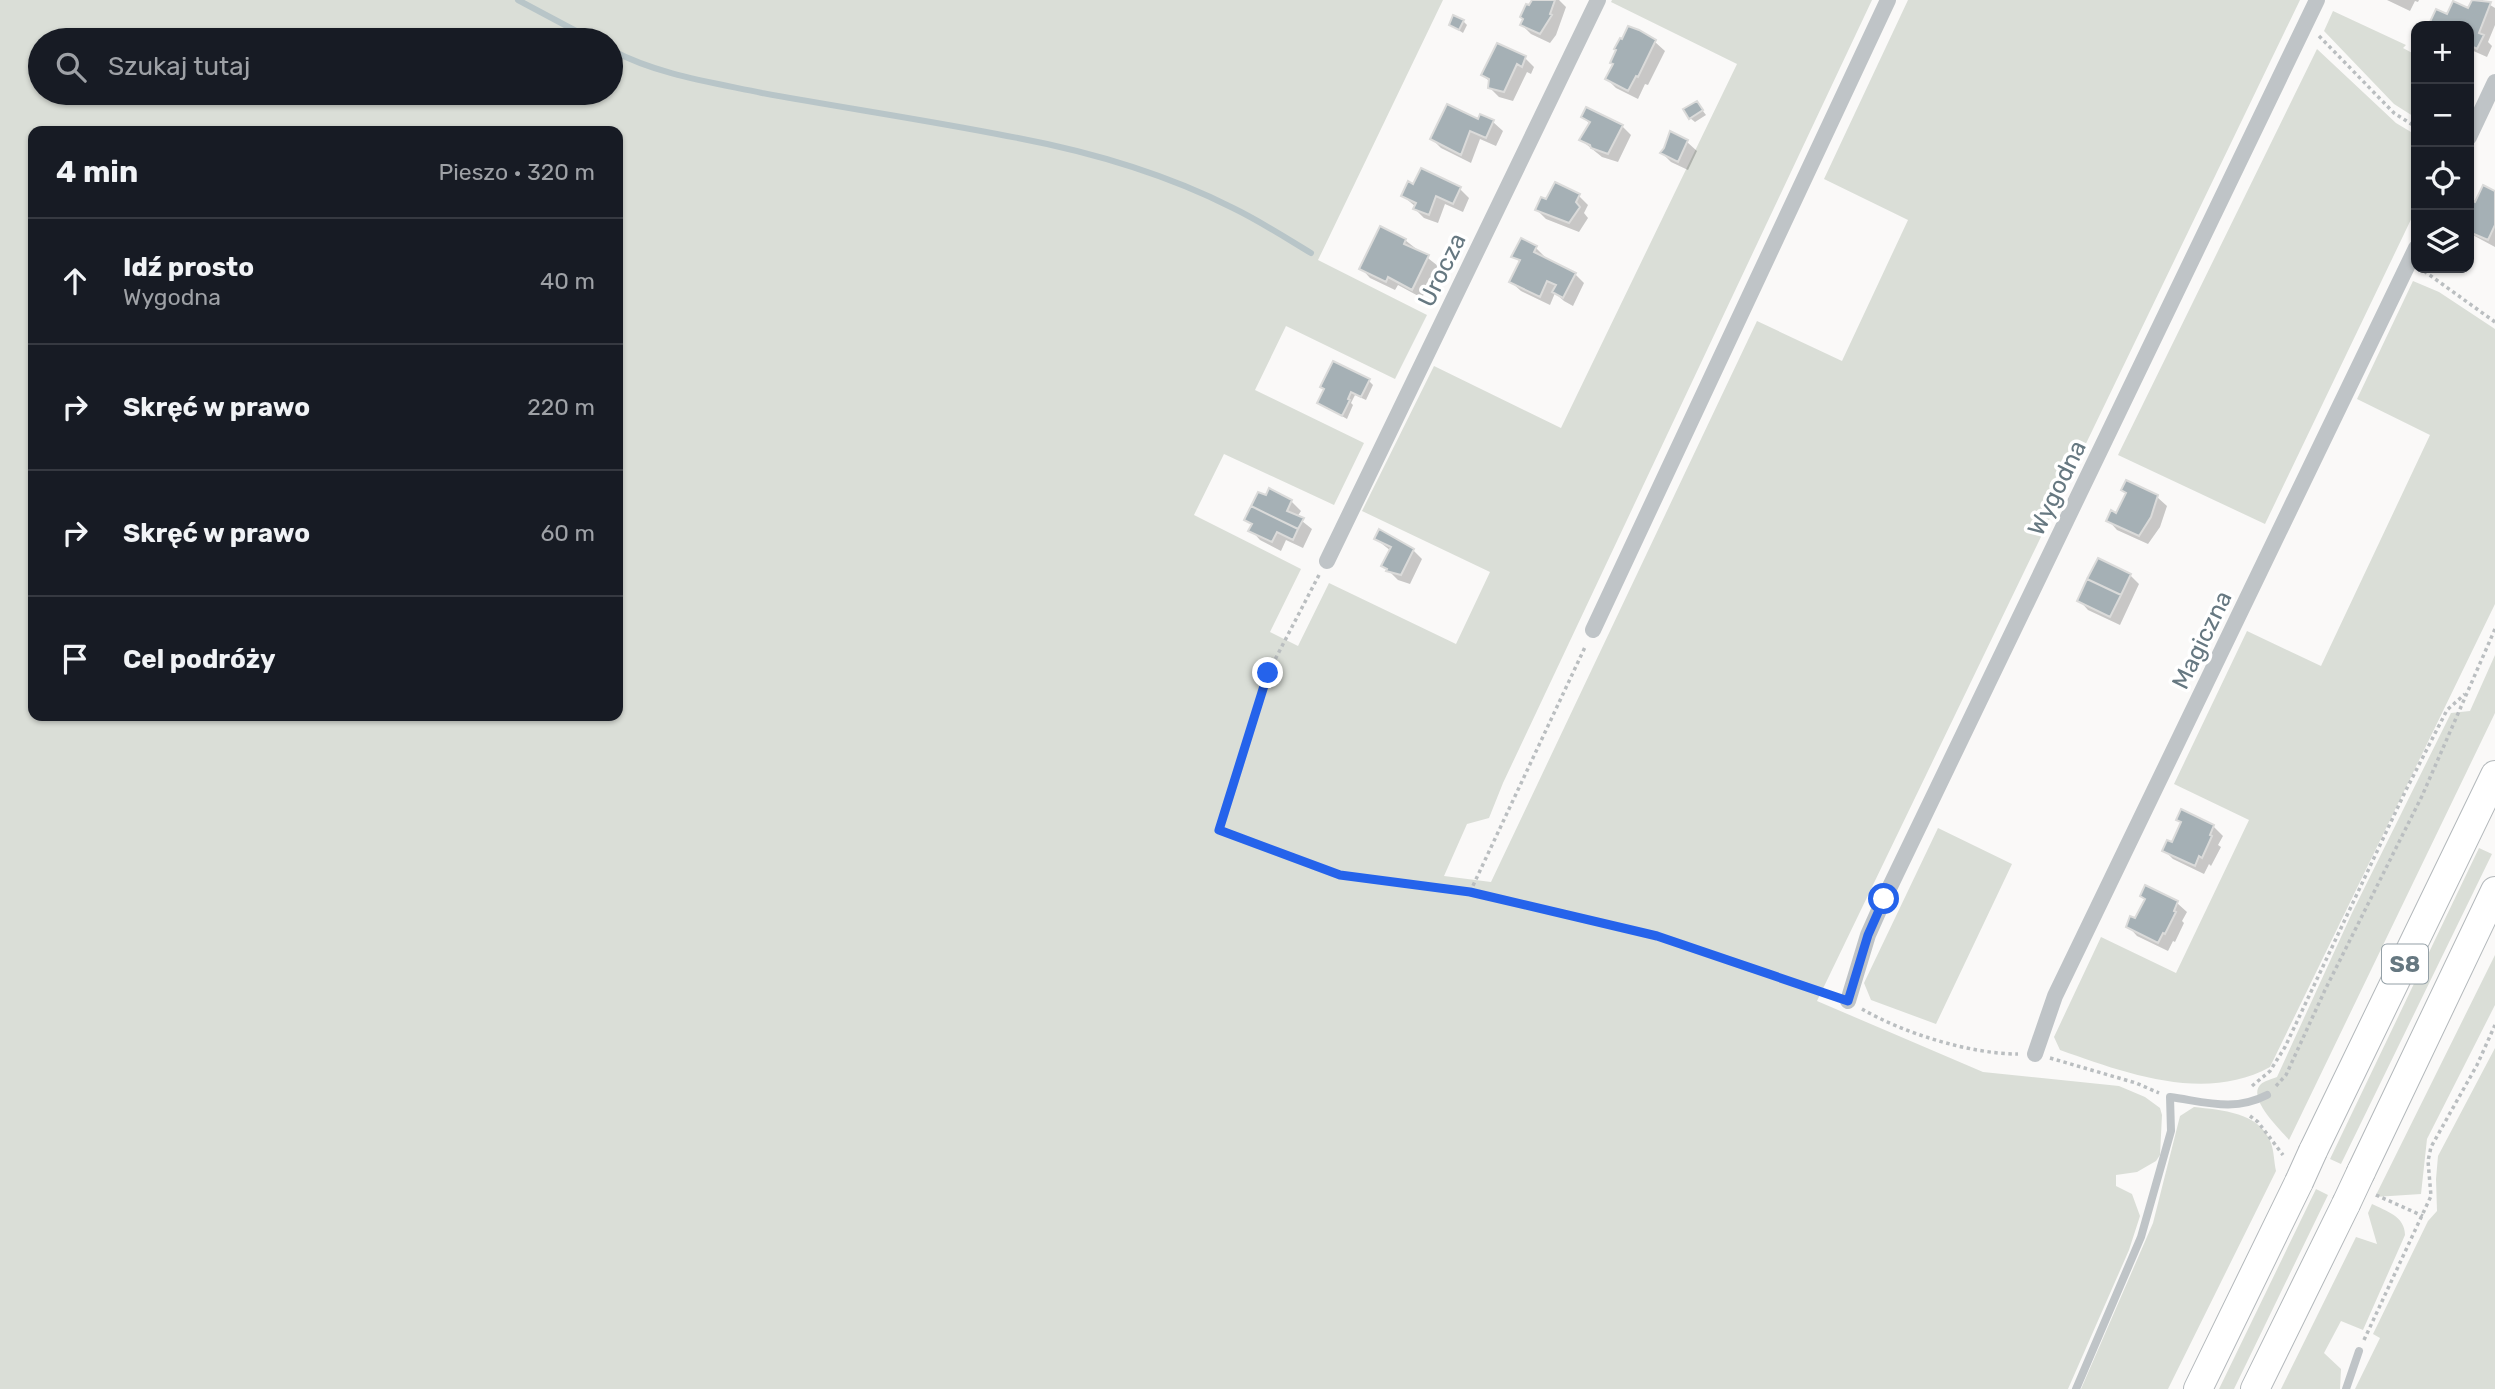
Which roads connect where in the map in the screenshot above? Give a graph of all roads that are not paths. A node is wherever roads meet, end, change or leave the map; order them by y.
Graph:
1 (1598, 0) edge
2 (1888, 0) edge
3 (2317, 0) edge
4 (2495, 82) edge
5 (2474, 126) edge
6 (2411, 258) edge
7 (1327, 561) road end
8 (1593, 630) road end
9 (2495, 775) edge
10 (2495, 891) edge
11 (1848, 1001) road end
12 (2035, 1054) road end
13 (2267, 1095) road end
14 (2359, 1352) road end
15 (2076, 1389) edge
16 (2199, 1389) edge
17 (2255, 1389) edge
18 (2346, 1389) edge

1 - 7 street, Urocza
2 - 8 street
3 - 11 street, Wygodna
4 - 5 street
6 - 12 street, Magiczna
9 - 16 highway, S8, bridge
10 - 17 highway, S8, bridge
13 - 15 lane
14 - 18 lane

